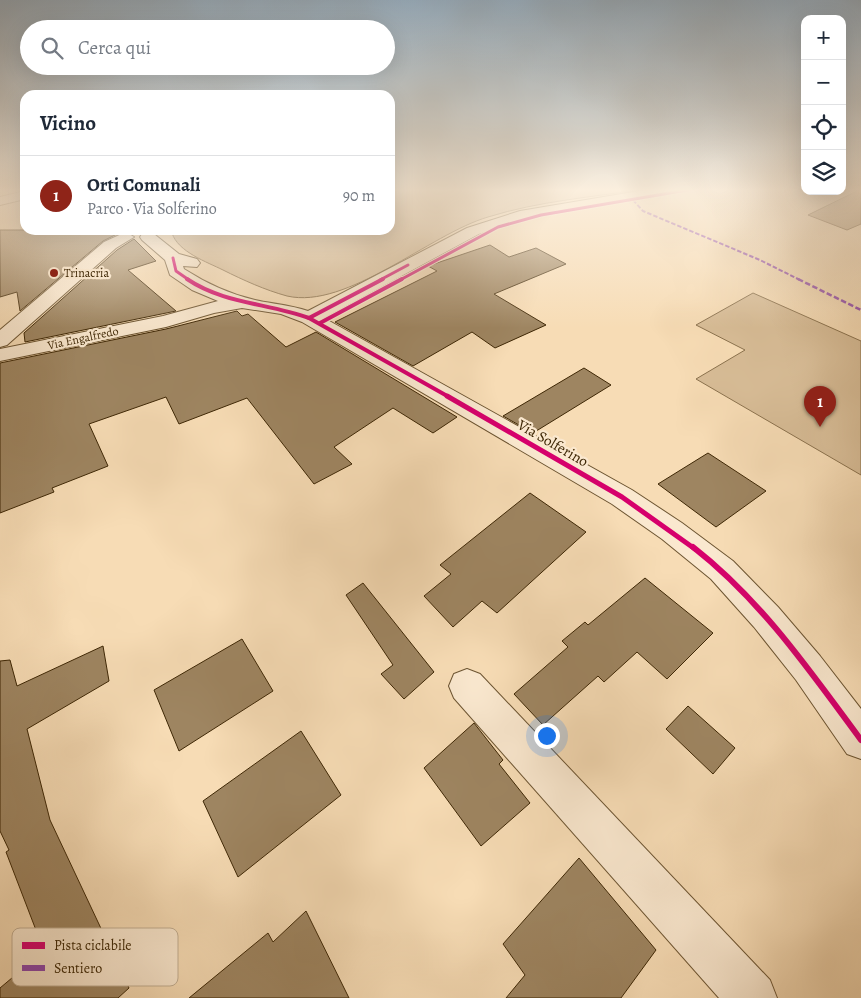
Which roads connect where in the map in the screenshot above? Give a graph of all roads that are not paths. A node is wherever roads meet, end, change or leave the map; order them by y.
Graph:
1 (123, 236) edge
2 (156, 236) edge
3 (463, 236) edge
4 (215, 279) junction
5 (243, 302) junction
6 (296, 314) junction
7 (166, 321) junction
8 (0, 341) edge
9 (0, 355) edge
10 (467, 686) dead end
11 (861, 740) edge
12 (752, 998) edge

1 - 8 street
2 - 4 street, Via Solferino
3 - 6 street
4 - 5 street, Via Solferino
4 - 6 street, Via Solferino
4 - 7 street, Via Engalfredo
5 - 6 street, Via Solferino
5 - 7 street, Via Engalfredo
6 - 11 street, Via Solferino
7 - 9 street, Via Engalfredo
10 - 12 street

